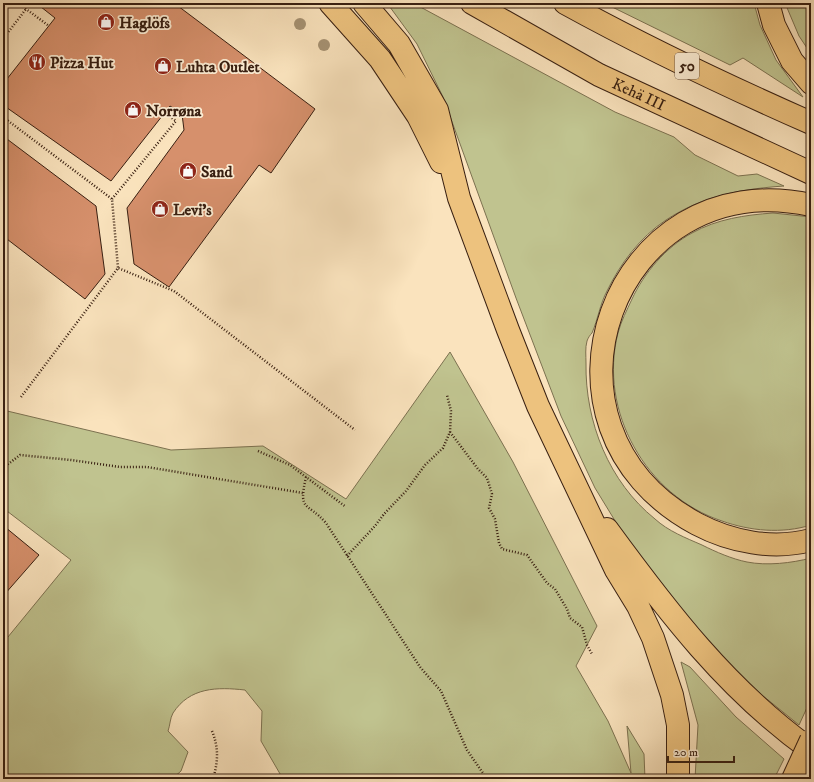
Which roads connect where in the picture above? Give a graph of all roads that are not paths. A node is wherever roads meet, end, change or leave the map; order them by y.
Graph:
1 (330, 3) edge
2 (364, 3) edge
3 (472, 3) edge
4 (566, 3) edge
5 (768, 3) edge
6 (811, 83) edge
7 (811, 123) edge
8 (811, 173) edge
9 (459, 198) junction
10 (811, 205) edge
11 (572, 481) junction
12 (811, 540) edge
13 (811, 740) edge
14 (811, 750) edge
15 (678, 779) edge
16 (793, 779) edge

1 - 9 highway
2 - 9 highway
3 - 8 highway, Kehä III
4 - 7 highway, 50
5 - 6 highway
9 - 11 highway
10 - 12 highway
11 - 14 highway
11 - 15 highway
13 - 16 highway, bridge

